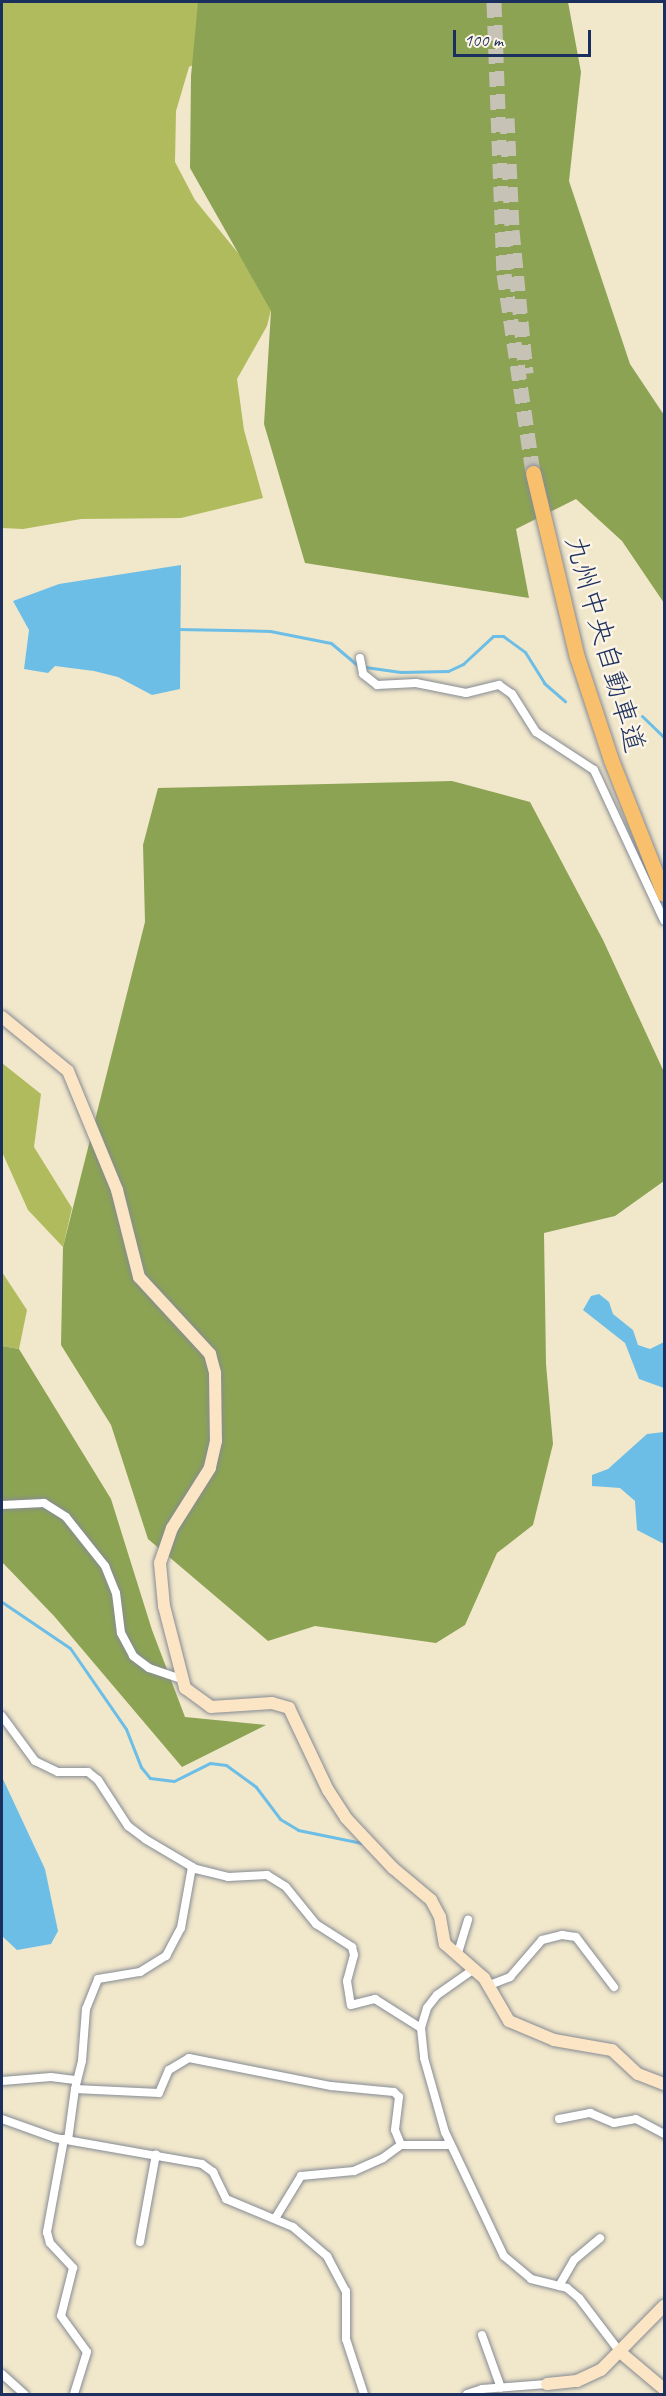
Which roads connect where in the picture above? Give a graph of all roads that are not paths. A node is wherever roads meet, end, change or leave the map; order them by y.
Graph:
1 (360, 658) dead end
2 (664, 875) edge
3 (664, 894) edge
4 (664, 920) edge
5 (2, 1017) edge
6 (2, 1505) edge
7 (181, 1679) junction
8 (2, 1716) edge
9 (192, 1867) junction
10 (468, 1920) dead end
11 (457, 1956) junction
12 (474, 1969) junction
13 (487, 1986) junction
14 (614, 1987) dead end
15 (421, 2028) junction
16 (2, 2081) edge
17 (664, 2084) edge
18 (76, 2085) junction
19 (2, 2119) edge
20 (559, 2119) dead end
21 (664, 2134) edge
22 (66, 2140) junction
23 (400, 2145) junction
24 (450, 2145) junction
25 (156, 2154) junction
26 (276, 2217) junction
27 (600, 2238) dead end
28 (140, 2242) dead end
29 (559, 2286) junction
30 (664, 2306) edge
31 (482, 2336) dead end
32 (620, 2352) junction
33 (2, 2374) edge
34 (547, 2384) joint
35 (501, 2388) junction
36 (664, 2389) edge
37 (486, 2392) edge
38 (24, 2394) edge
39 (74, 2394) edge
40 (364, 2394) edge
41 (467, 2394) edge

1 - 4 street
2 - 3 highway, 九州中央自動車道
5 - 7 street
6 - 7 street
7 - 11 street
8 - 9 street
9 - 15 street
9 - 18 street
10 - 11 street
11 - 12 street
12 - 13 street
12 - 15 street
13 - 14 street
13 - 17 street
15 - 24 street
16 - 18 street
18 - 22 street
18 - 23 street
19 - 22 street
20 - 21 street
22 - 25 street
22 - 39 street
23 - 24 street
23 - 26 street
24 - 29 street
25 - 26 street
25 - 28 street
26 - 40 street
27 - 29 street
29 - 32 street
30 - 32 street
31 - 35 street
32 - 34 street
32 - 36 street
33 - 38 street
34 - 35 street
35 - 37 street
37 - 41 street

